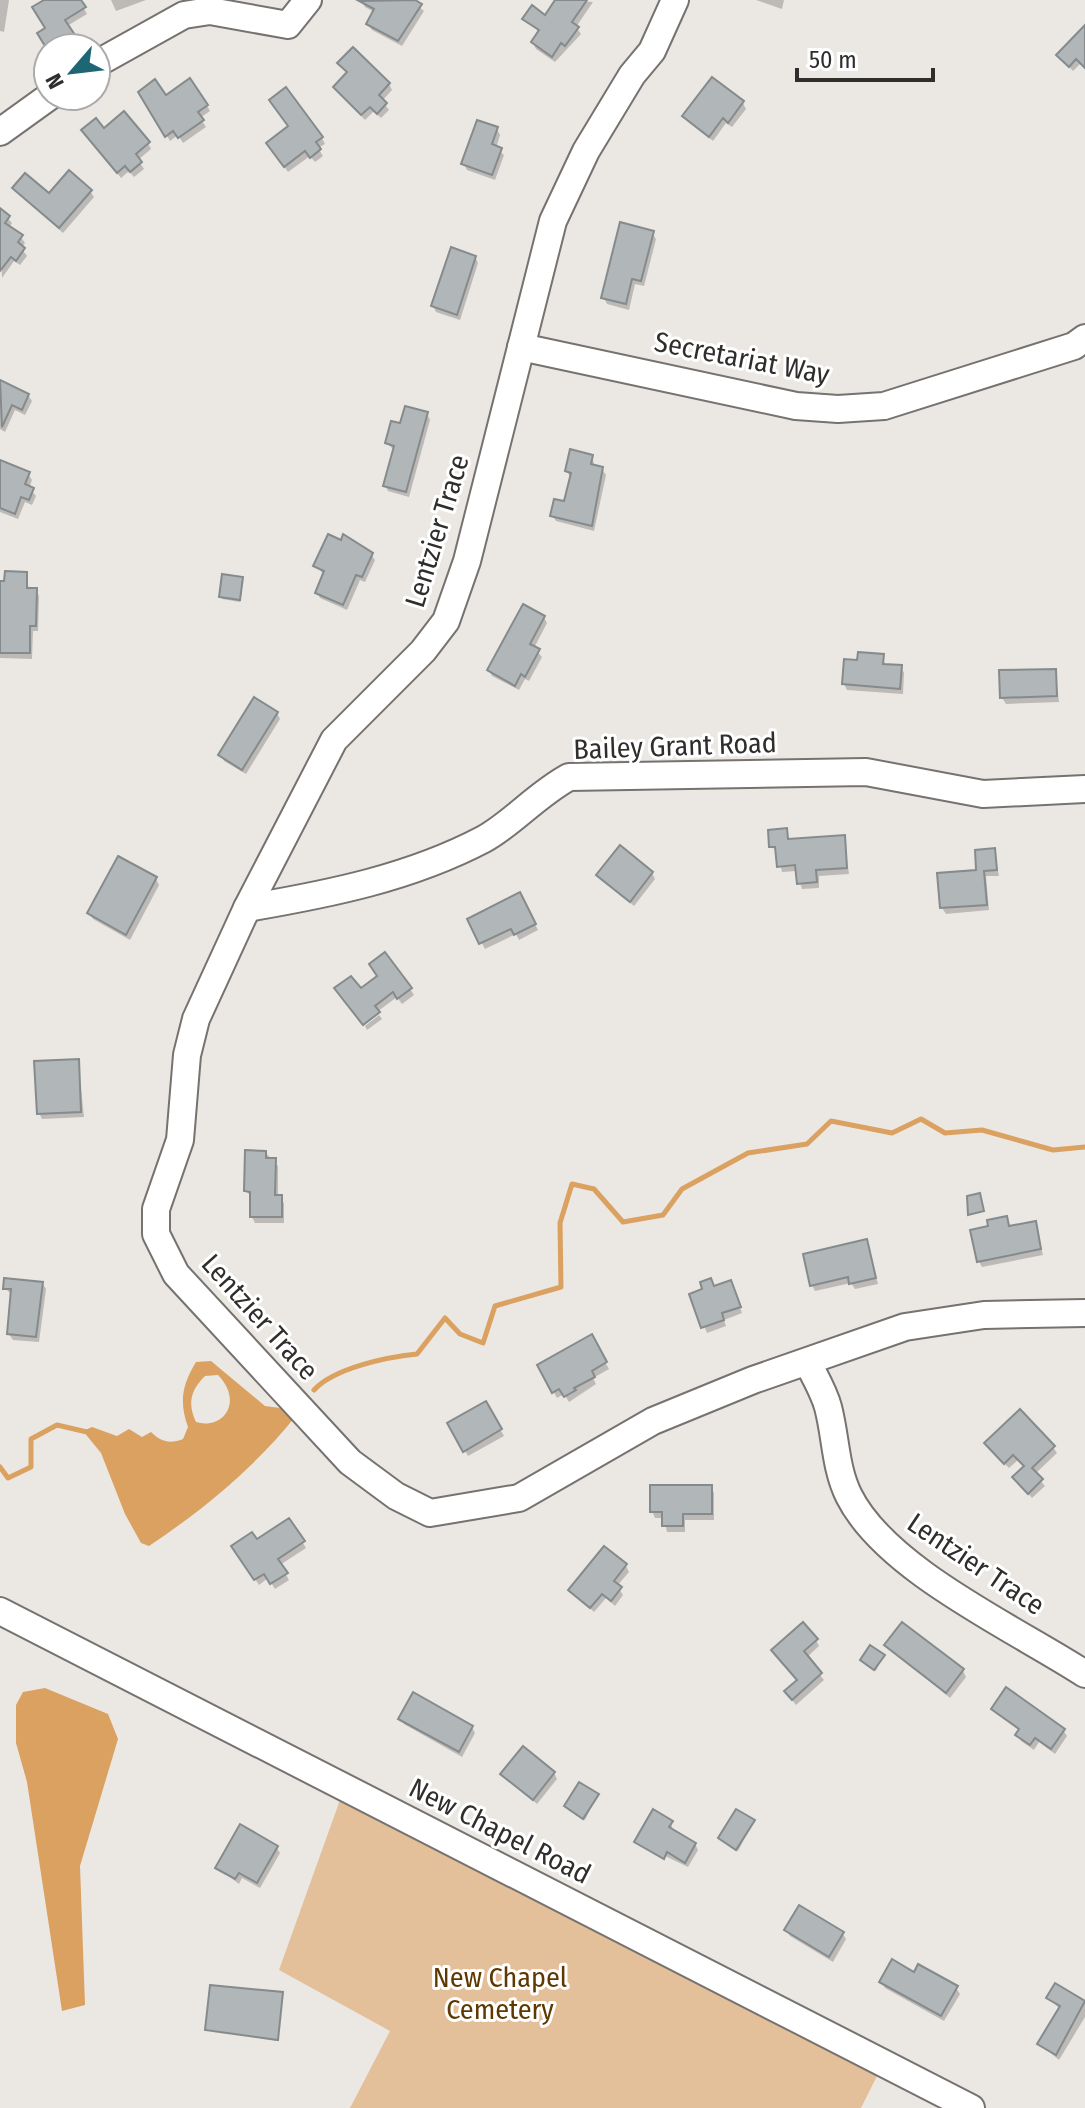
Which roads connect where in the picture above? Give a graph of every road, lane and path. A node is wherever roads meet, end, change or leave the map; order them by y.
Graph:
1 (308, 0) edge
2 (675, 0) edge
3 (112, 55) edge
4 (32, 108) edge
5 (1, 128) edge
6 (1085, 338) edge
7 (521, 347) junction
8 (1085, 789) edge
9 (247, 908) junction
10 (1085, 1313) edge
11 (808, 1363) junction
12 (0, 1611) edge
13 (1085, 1674) edge
14 (971, 2108) edge

1 - 3 street
2 - 7 street, Lentzier Trace
4 - 5 street
6 - 7 street, Secretariat Way
7 - 9 street, Lentzier Trace
8 - 9 street, Bailey Grant Road
9 - 11 street, Lentzier Trace
10 - 11 street
11 - 13 street, Lentzier Trace
12 - 14 street, New Chapel Road

